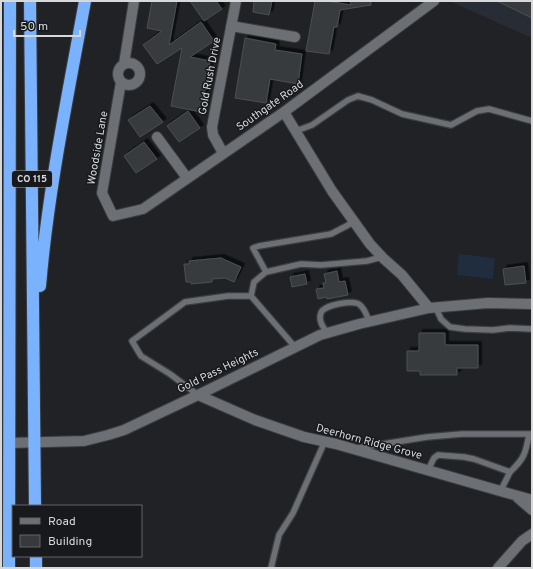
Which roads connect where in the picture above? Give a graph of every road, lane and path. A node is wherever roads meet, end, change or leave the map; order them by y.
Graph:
1 (10, 1) edge
2 (30, 1) edge
3 (85, 1) edge
4 (134, 1) edge
5 (236, 1) edge
6 (434, 1) edge
7 (231, 26) junction
8 (295, 37) dead end
9 (124, 64) junction
10 (121, 82) junction
11 (284, 112) junction
12 (532, 121) edge
13 (296, 131) junction
14 (156, 137) dead end
15 (223, 153) junction
16 (186, 178) junction
17 (113, 216) joint
18 (354, 222) junction
19 (382, 257) junction
20 (266, 272) junction
21 (251, 296) junction
22 (532, 304) edge
23 (433, 308) junction
24 (1, 313) edge
25 (369, 321) junction
26 (532, 329) edge
27 (327, 333) junction
28 (295, 346) junction
29 (33, 356) junction
30 (198, 395) junction
31 (9, 423) junction
32 (530, 434) edge
33 (325, 441) junction
34 (35, 442) junction
35 (9, 443) junction
36 (354, 449) junction
37 (428, 470) junction
38 (510, 472) junction
39 (500, 492) junction
40 (515, 496) junction
41 (532, 500) edge
42 (35, 505) edge
43 (532, 510) edge
44 (532, 534) edge
45 (36, 557) edge
46 (9, 568) edge
47 (36, 568) edge
48 (271, 568) edge
49 (498, 568) edge

1 - 31 highway, CO 115
2 - 29 highway, CO 115
3 - 29 highway
4 - 9 street
5 - 7 street, Gold Rush Drive
6 - 11 street, Southgate Road
7 - 8 street
7 - 15 street, Gold Rush Drive
9 - 10 street
9 - 10 street
10 - 17 street, Woodside Lane
11 - 13 street
11 - 15 street, Southgate Road
12 - 13 lane
13 - 18 street
14 - 16 street
15 - 16 street, Southgate Road
16 - 17 street, Southgate Road
18 - 19 street
18 - 20 lane
19 - 20 lane
19 - 23 street
20 - 21 lane
21 - 28 lane
21 - 30 lane
22 - 23 street, Gold Pass Heights
23 - 25 street, Gold Pass Heights
23 - 26 lane
24 - 31 highway
25 - 27 street, Gold Pass Heights
25 - 27 lane
27 - 28 street, Gold Pass Heights
28 - 30 street, Gold Pass Heights
29 - 34 highway, CO 115
30 - 33 street, Deerhorn Ridge Grove
30 - 34 street, Gold Pass Heights
31 - 35 highway, CO 115
32 - 36 lane
32 - 38 lane
33 - 36 street, Deerhorn Ridge Grove
33 - 48 lane
34 - 35 street, Gold Pass Heights
34 - 42 highway, CO 115
35 - 46 highway, CO 115
36 - 37 street, Deerhorn Ridge Grove
37 - 38 lane
37 - 39 street, Deerhorn Ridge Grove
38 - 39 lane
39 - 40 street, Deerhorn Ridge Grove
40 - 41 street
40 - 43 street, Deerhorn Ridge Grove
44 - 49 street
45 - 47 highway

